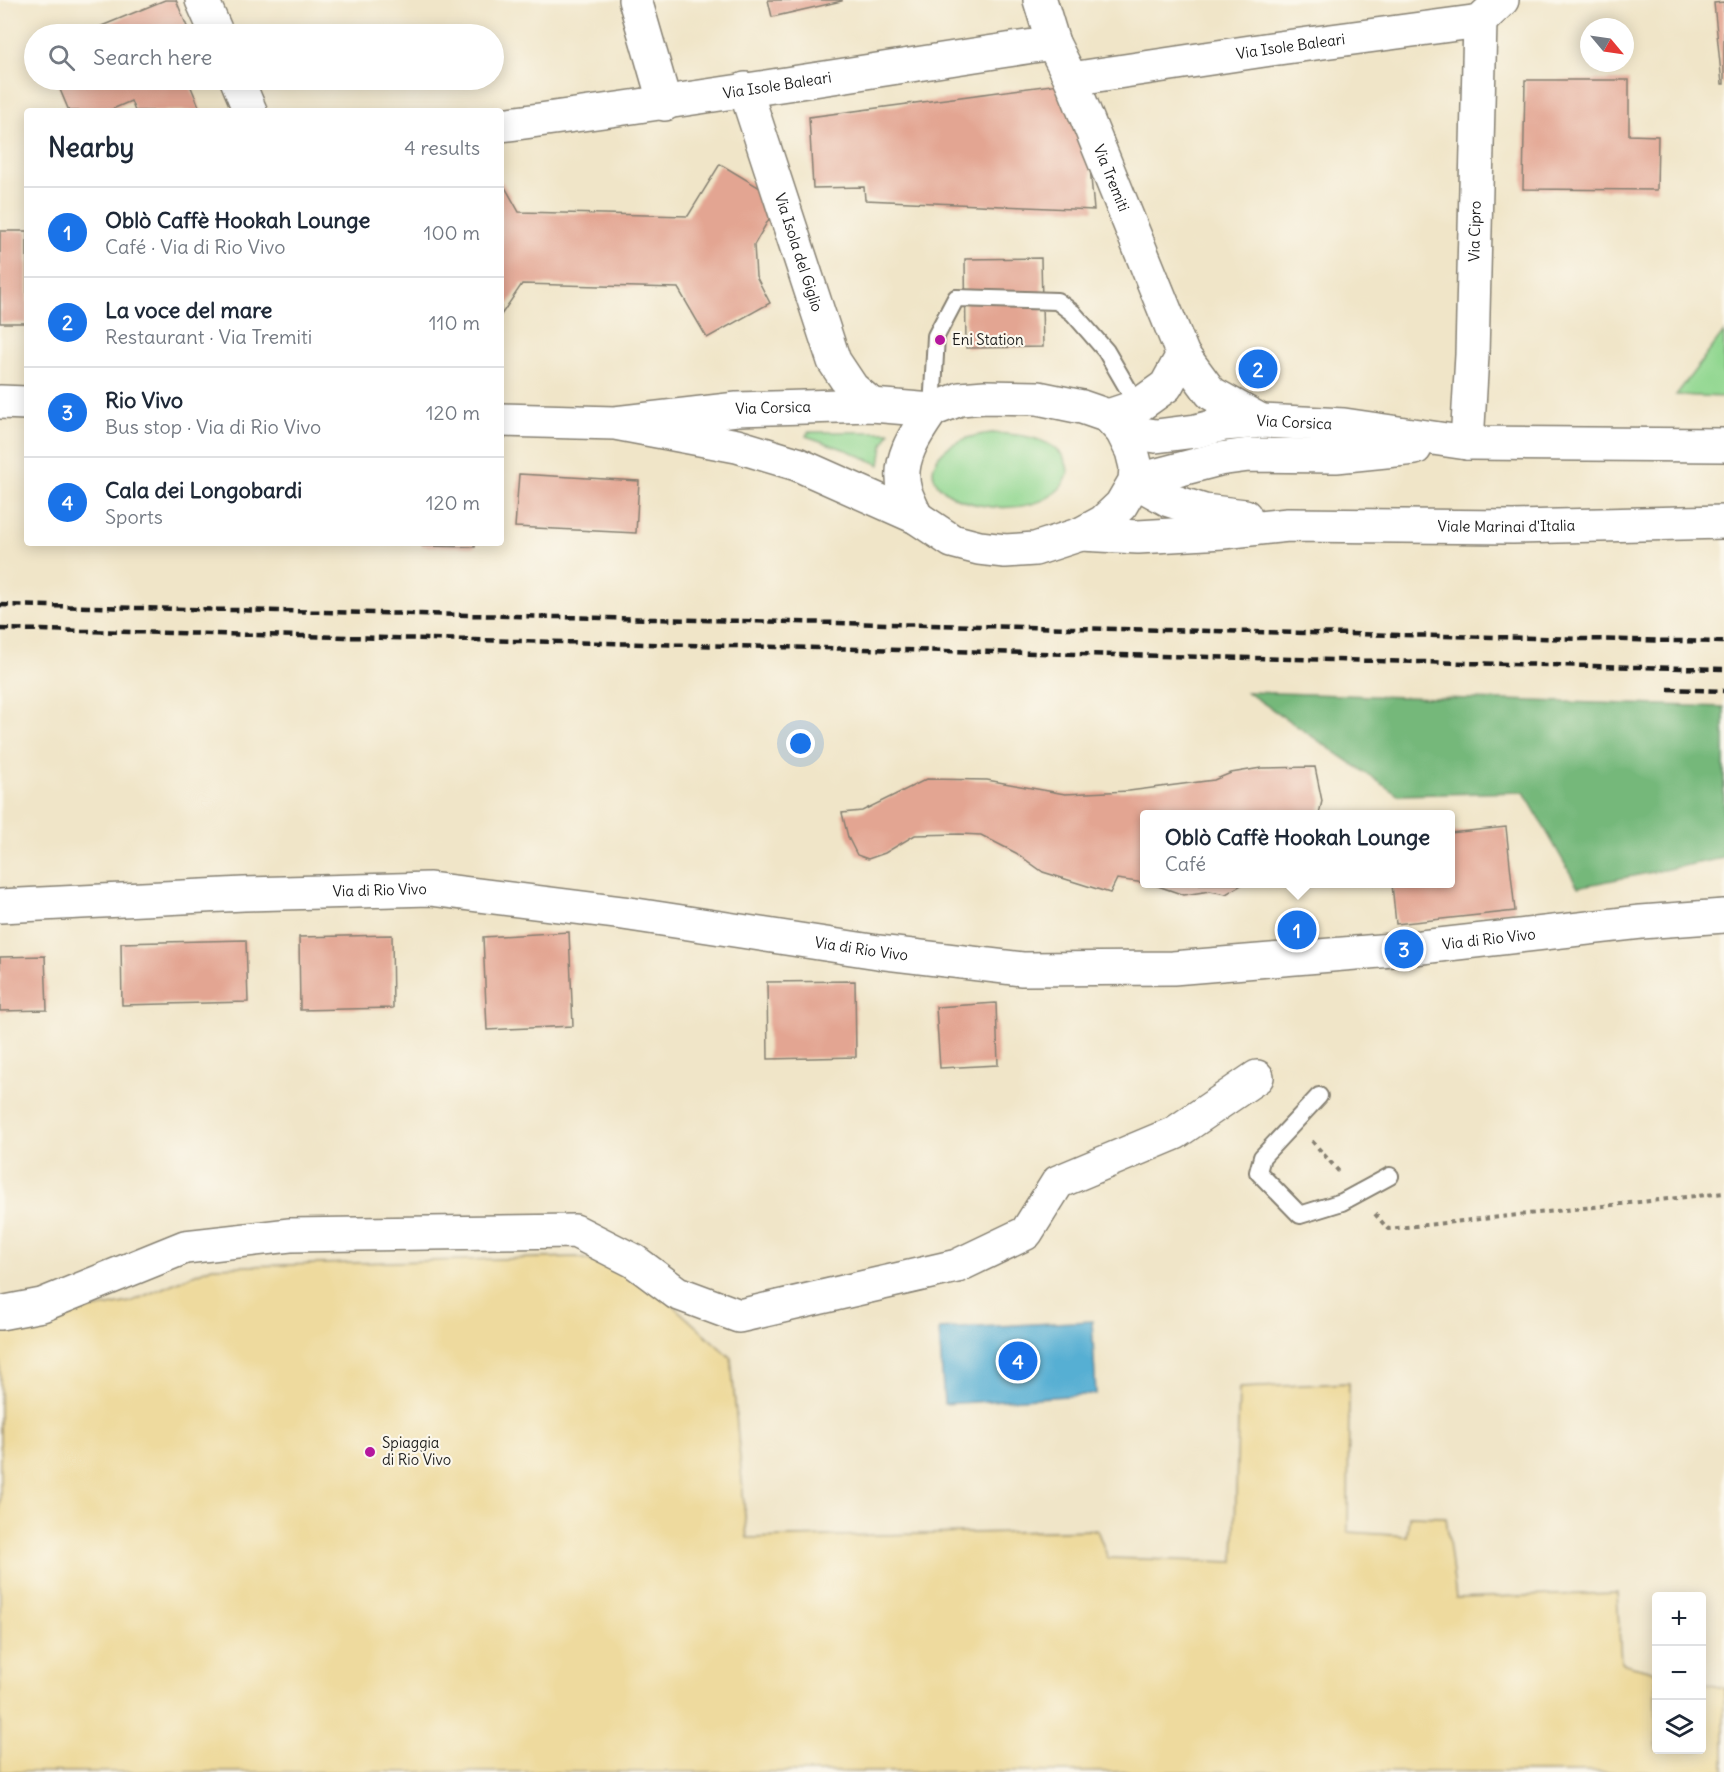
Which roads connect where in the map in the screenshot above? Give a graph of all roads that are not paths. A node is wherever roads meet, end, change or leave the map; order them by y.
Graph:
1 (202, 0) edge
2 (635, 0) edge
3 (1040, 0) edge
4 (1491, 10) edge
5 (213, 24) edge
6 (1053, 43) junction
7 (1071, 79) junction
8 (745, 89) junction
9 (241, 90) edge
10 (665, 104) junction
11 (249, 108) edge
12 (504, 125) edge
13 (1182, 355) junction
14 (0, 402) edge
15 (24, 403) edge
16 (872, 405) junction
17 (932, 410) junction
18 (1123, 418) junction
19 (504, 420) edge
20 (1261, 421) junction
21 (615, 423) junction
22 (1467, 442) junction
23 (1724, 446) edge
24 (1219, 459) junction
25 (1135, 481) junction
26 (1225, 513) junction
27 (916, 517) junction
28 (1724, 522) edge
29 (1288, 525) junction
30 (1081, 534) junction
31 (0, 906) edge
32 (1724, 916) edge
33 (1257, 1077) dead end
34 (1319, 1096) dead end
35 (1390, 1176) dead end
36 (0, 1313) edge

1 - 5 street
2 - 10 street
3 - 6 street, Via Tremiti
4 - 7 street, Via Isole Baleari
4 - 22 street, Via Cipro
6 - 7 street, Via Tremiti
6 - 8 street, Via Isole Baleari
7 - 13 street, Via Tremiti
8 - 10 street, Via Isole Baleari
8 - 16 street, Via Isola del Giglio
9 - 11 street
10 - 12 street, Via Isole Baleari
13 - 18 street
13 - 20 street, Via Tremiti
14 - 15 street
16 - 17 street, Via Corsica
16 - 21 street, Via Corsica
17 - 18 street, Via Corsica
17 - 18 lane
17 - 27 street
18 - 20 street, Via Corsica
18 - 25 street
19 - 21 street, Via Corsica
20 - 22 street, Via Corsica
21 - 27 street, Via Corsica
22 - 23 street, Via Corsica
22 - 24 street, Via Corsica
24 - 25 street, Via Corsica
24 - 26 street
25 - 26 street, Viale Marinai d'Italia
25 - 30 street, Via Corsica
26 - 29 street, Viale Marinai d'Italia
27 - 30 street, Via Corsica
28 - 29 street, Viale Marinai d'Italia
29 - 30 street, Viale Marinai d'Italia
31 - 32 street, Via di Rio Vivo
33 - 36 street
34 - 35 lane

